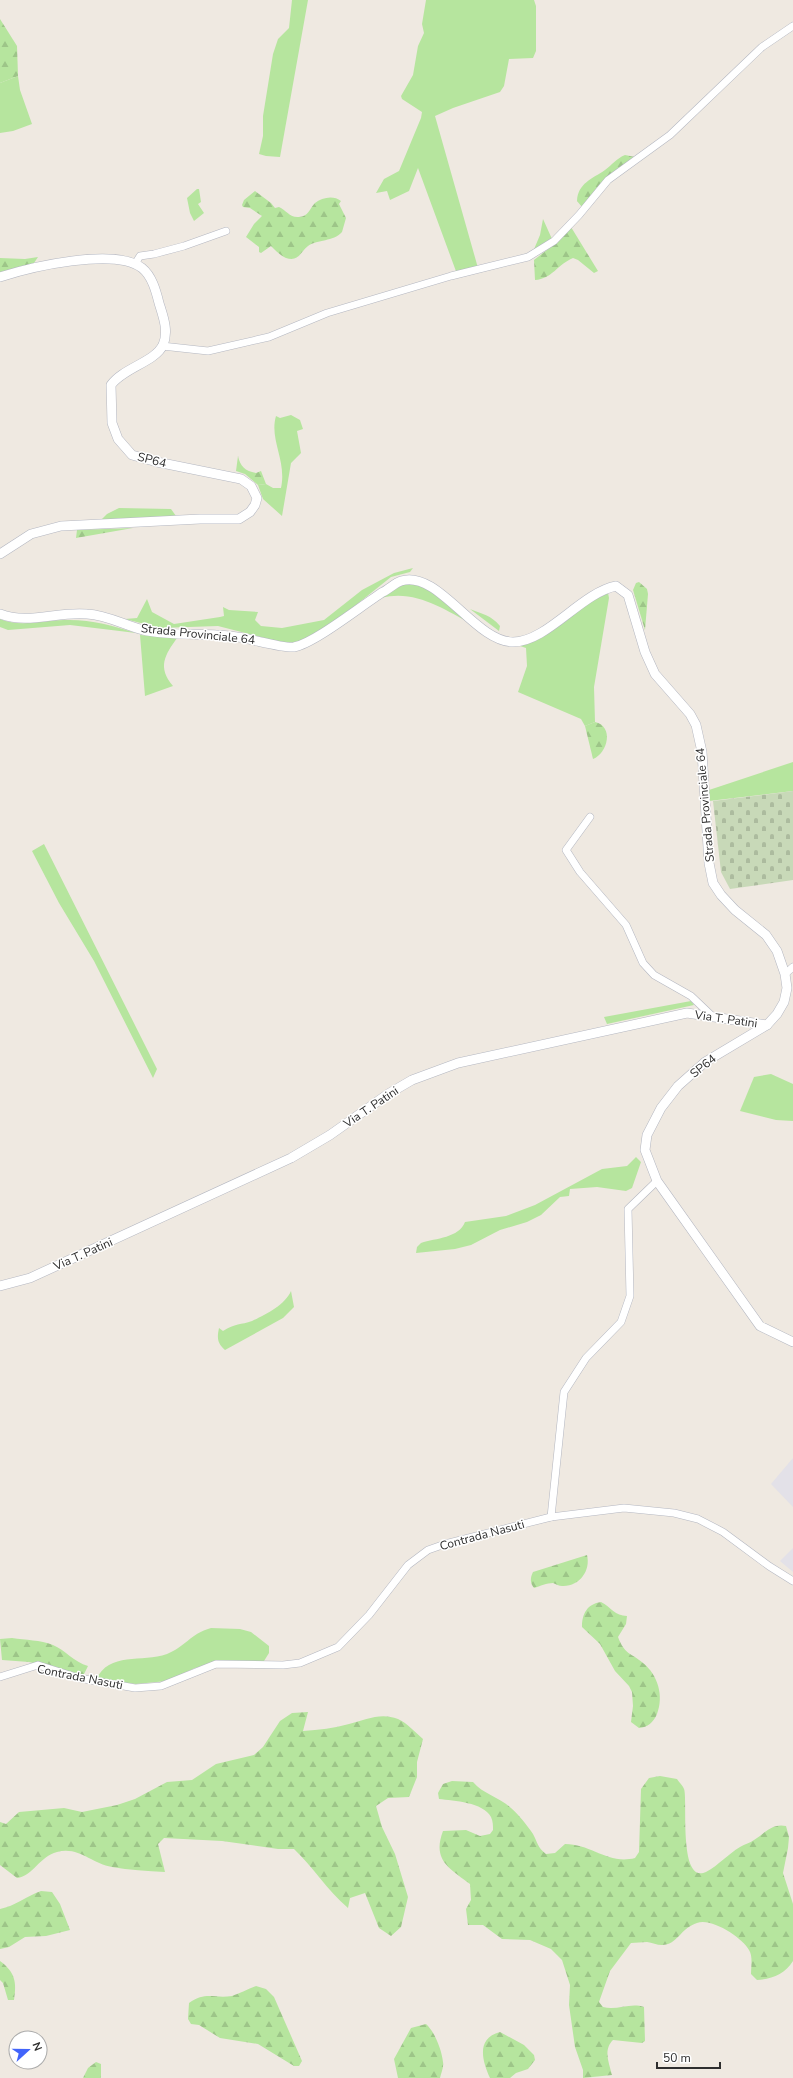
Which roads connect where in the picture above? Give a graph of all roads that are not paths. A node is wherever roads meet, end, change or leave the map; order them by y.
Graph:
1 (793, 26) edge
2 (226, 231) dead end
3 (135, 264) junction
4 (0, 277) edge
5 (162, 346) junction
6 (0, 554) edge
7 (0, 614) edge
8 (590, 817) dead end
9 (793, 966) edge
10 (785, 974) junction
11 (788, 1001) edge
12 (712, 1016) junction
13 (767, 1025) junction
14 (657, 1181) junction
15 (0, 1286) edge
16 (793, 1342) edge
17 (551, 1517) junction
18 (793, 1581) edge
19 (0, 1677) edge

1 - 5 street
2 - 3 street
3 - 4 street
3 - 5 street
5 - 6 street, SP64 / SP64
7 - 10 street, Strada Provinciale 64 / SP64
8 - 12 street
9 - 10 street
10 - 11 street, Strada Provinciale 64 / SP64
11 - 13 street, SP64 / SP64
12 - 13 street, Via T. Patini
12 - 15 street, Via T. Patini
13 - 14 street, SP64 / SP64
14 - 16 street, SP64
14 - 17 street
17 - 18 street, Contrada Nasuti
17 - 19 street, Contrada Nasuti

